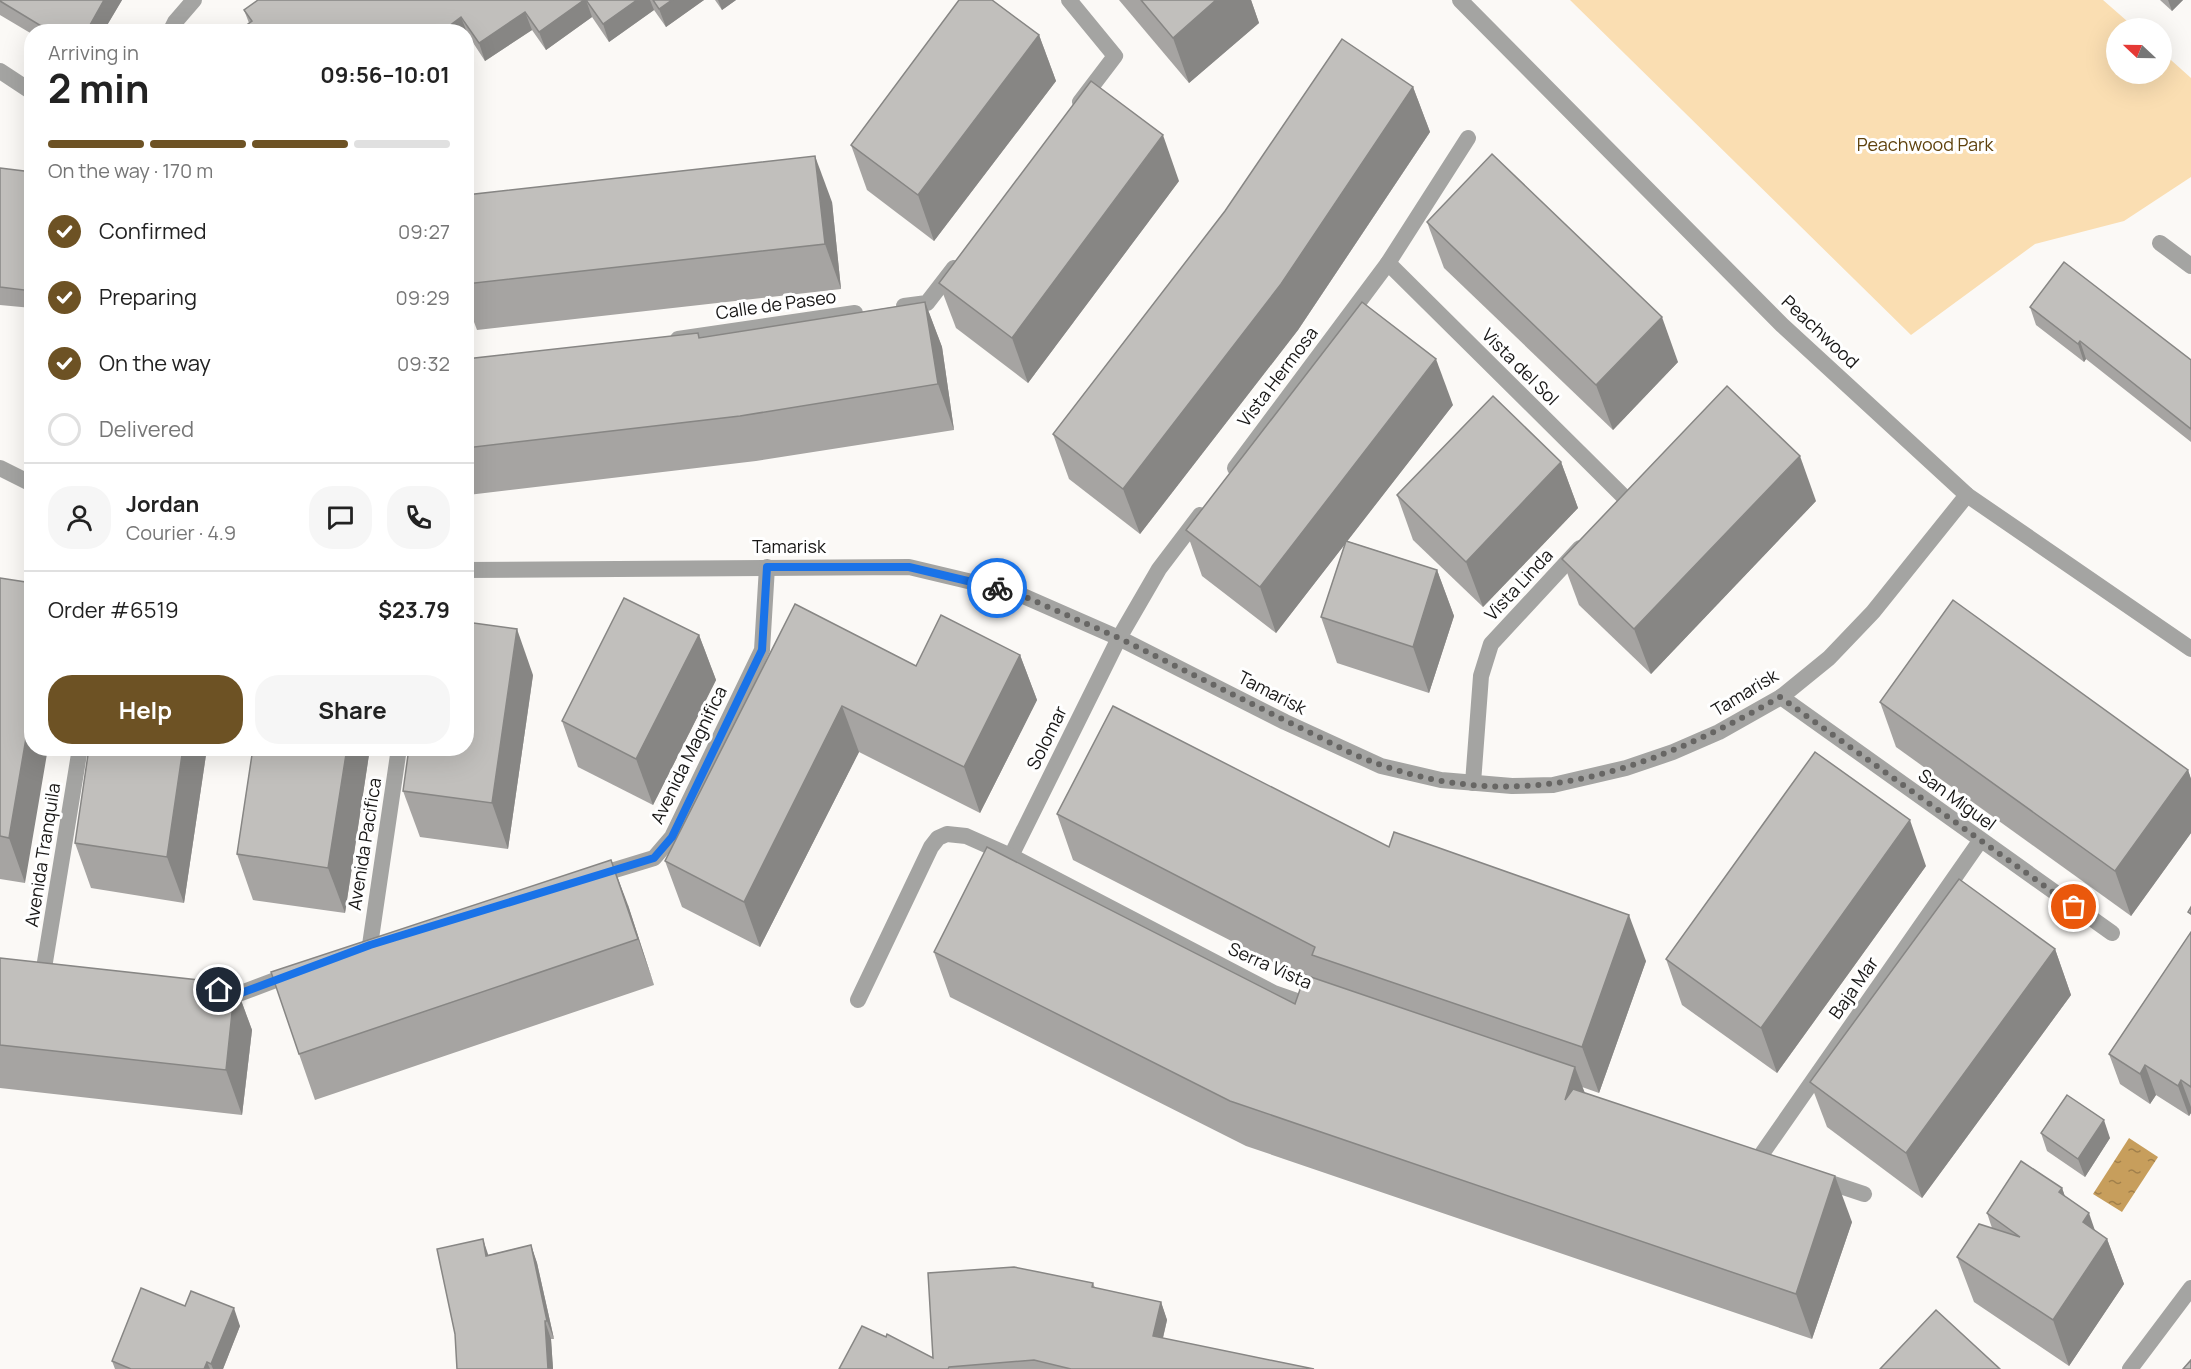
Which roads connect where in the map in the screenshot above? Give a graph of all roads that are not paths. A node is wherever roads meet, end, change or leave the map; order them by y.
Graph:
1 (194, 0) edge
2 (1069, 0) edge
3 (1460, 0) edge
4 (174, 24) edge
5 (0, 71) edge
6 (24, 87) edge
7 (1072, 113) edge
8 (1468, 138) dead end
9 (2160, 243) dead end
10 (963, 255) edge
11 (1388, 263) junction
12 (2191, 266) edge
13 (892, 308) edge
14 (868, 311) edge
15 (667, 340) edge
16 (0, 468) edge
17 (24, 480) edge
18 (1223, 483) edge
19 (1967, 495) junction
20 (1625, 498) edge
21 (1209, 502) edge
22 (1594, 532) edge
23 (767, 567) junction
24 (474, 570) edge
25 (1119, 638) junction
26 (2191, 649) edge
27 (1780, 697) junction
28 (79, 756) edge
29 (398, 756) edge
30 (1473, 783) junction
31 (1980, 841) junction
32 (1011, 856) junction
33 (574, 882) edge
34 (2112, 933) dead end
35 (392, 938) edge
36 (22, 965) edge
37 (305, 969) edge
38 (195, 987) edge
39 (858, 1000) dead end
40 (1331, 1012) edge
41 (1780, 1165) edge
42 (1801, 1172) edge
43 (1864, 1194) dead end
44 (2190, 1290) edge
45 (2130, 1369) edge

1 - 4 street
2 - 7 street
3 - 19 street, Peachwood
5 - 6 street
8 - 11 street, Vista Hermosa
9 - 12 street
10 - 13 street
11 - 18 street, Vista Hermosa
11 - 20 street, Vista del Sol
14 - 15 street, Calle de Paseo
16 - 17 street
19 - 26 street, Peachwood
19 - 27 street, Tamarisk
21 - 25 street
22 - 30 street, Vista Linda
23 - 24 street, Tamarisk
23 - 25 street, Tamarisk
23 - 33 street, Avenida Magnifica
25 - 30 street, Tamarisk
25 - 32 street, Solomar
27 - 30 street, Tamarisk
27 - 31 street, San Miguel
28 - 36 street, Avenida Tranquila
29 - 35 street, Avenida Pacifica
31 - 34 street, San Miguel
31 - 41 street, Baja Mar
32 - 39 street, Serra Vista
32 - 40 street, Serra Vista
37 - 38 street
42 - 43 street
44 - 45 street

